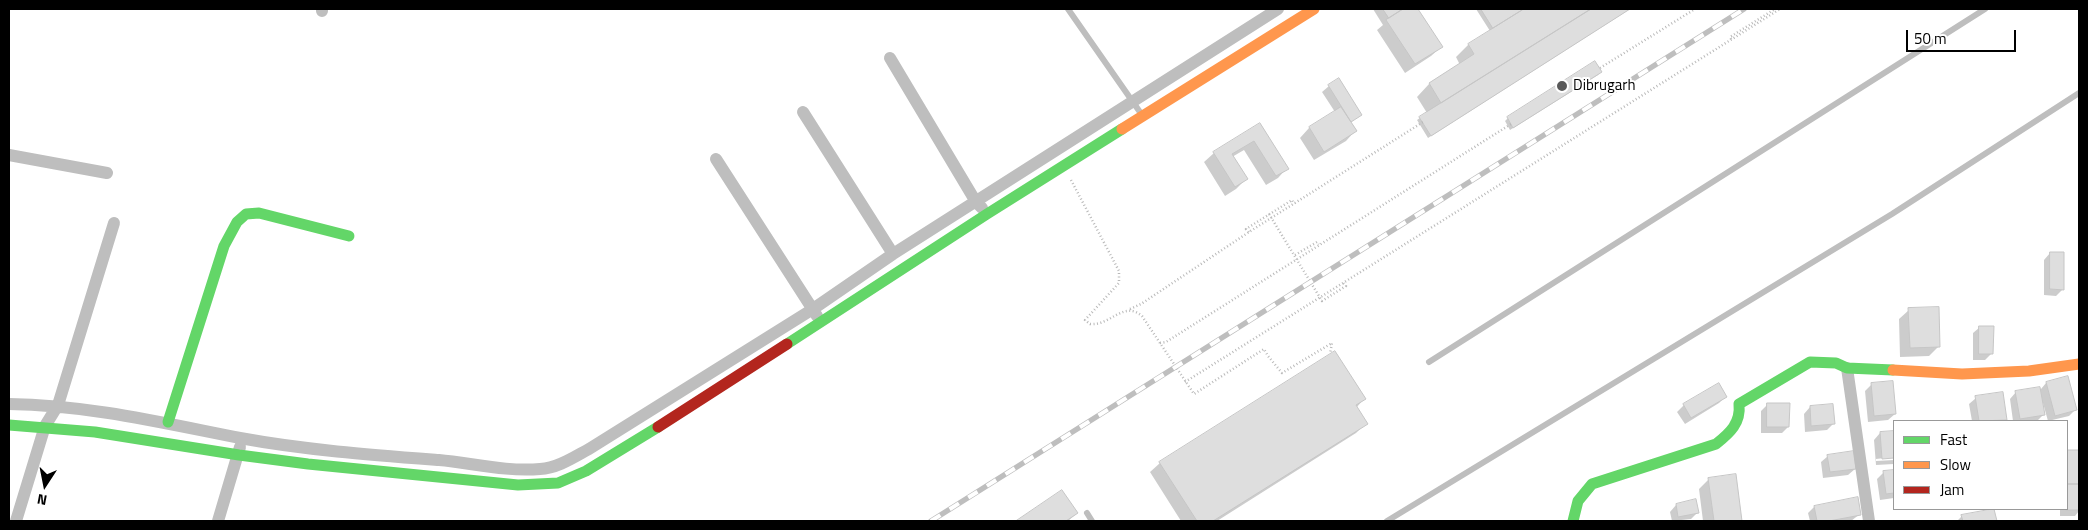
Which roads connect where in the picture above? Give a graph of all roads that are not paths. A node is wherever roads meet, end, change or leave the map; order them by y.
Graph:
1 (1068, 9) edge
2 (1278, 9) edge
3 (1314, 9) edge
4 (1985, 9) edge
5 (890, 58) dead end
6 (2079, 93) edge
7 (1132, 102) junction
8 (803, 112) dead end
9 (1142, 116) junction
10 (9, 155) edge
11 (716, 159) dead end
12 (107, 173) dead end
13 (976, 202) junction
14 (987, 214) junction
15 (114, 223) dead end
16 (348, 236) dead end
17 (893, 254) junction
18 (813, 309) junction
19 (820, 322) junction
20 (1429, 362) dead end
21 (2079, 365) edge
22 (1847, 368) junction
23 (9, 404) edge
24 (58, 405) junction
25 (168, 422) junction
26 (9, 425) edge
27 (45, 426) junction
28 (241, 438) junction
29 (238, 455) junction
30 (1087, 513) dead end
31 (16, 521) edge
32 (218, 521) edge
33 (1092, 521) edge
34 (1387, 521) edge
35 (1573, 521) edge
36 (1869, 521) edge

1 - 7 lane
2 - 7 street
3 - 9 street
4 - 20 lane
5 - 13 street
6 - 34 lane
7 - 9 lane
7 - 13 street
8 - 17 street
9 - 14 street
10 - 12 street
11 - 18 street
13 - 14 street
13 - 17 street
14 - 19 street
15 - 24 street
16 - 25 street
17 - 18 street
18 - 19 street
18 - 28 street
19 - 29 street
21 - 22 street
22 - 35 street
22 - 36 street
23 - 24 street
24 - 25 street
24 - 27 street
25 - 28 street
26 - 27 street
27 - 29 street
27 - 31 street
28 - 29 street
29 - 32 street
30 - 33 lane

